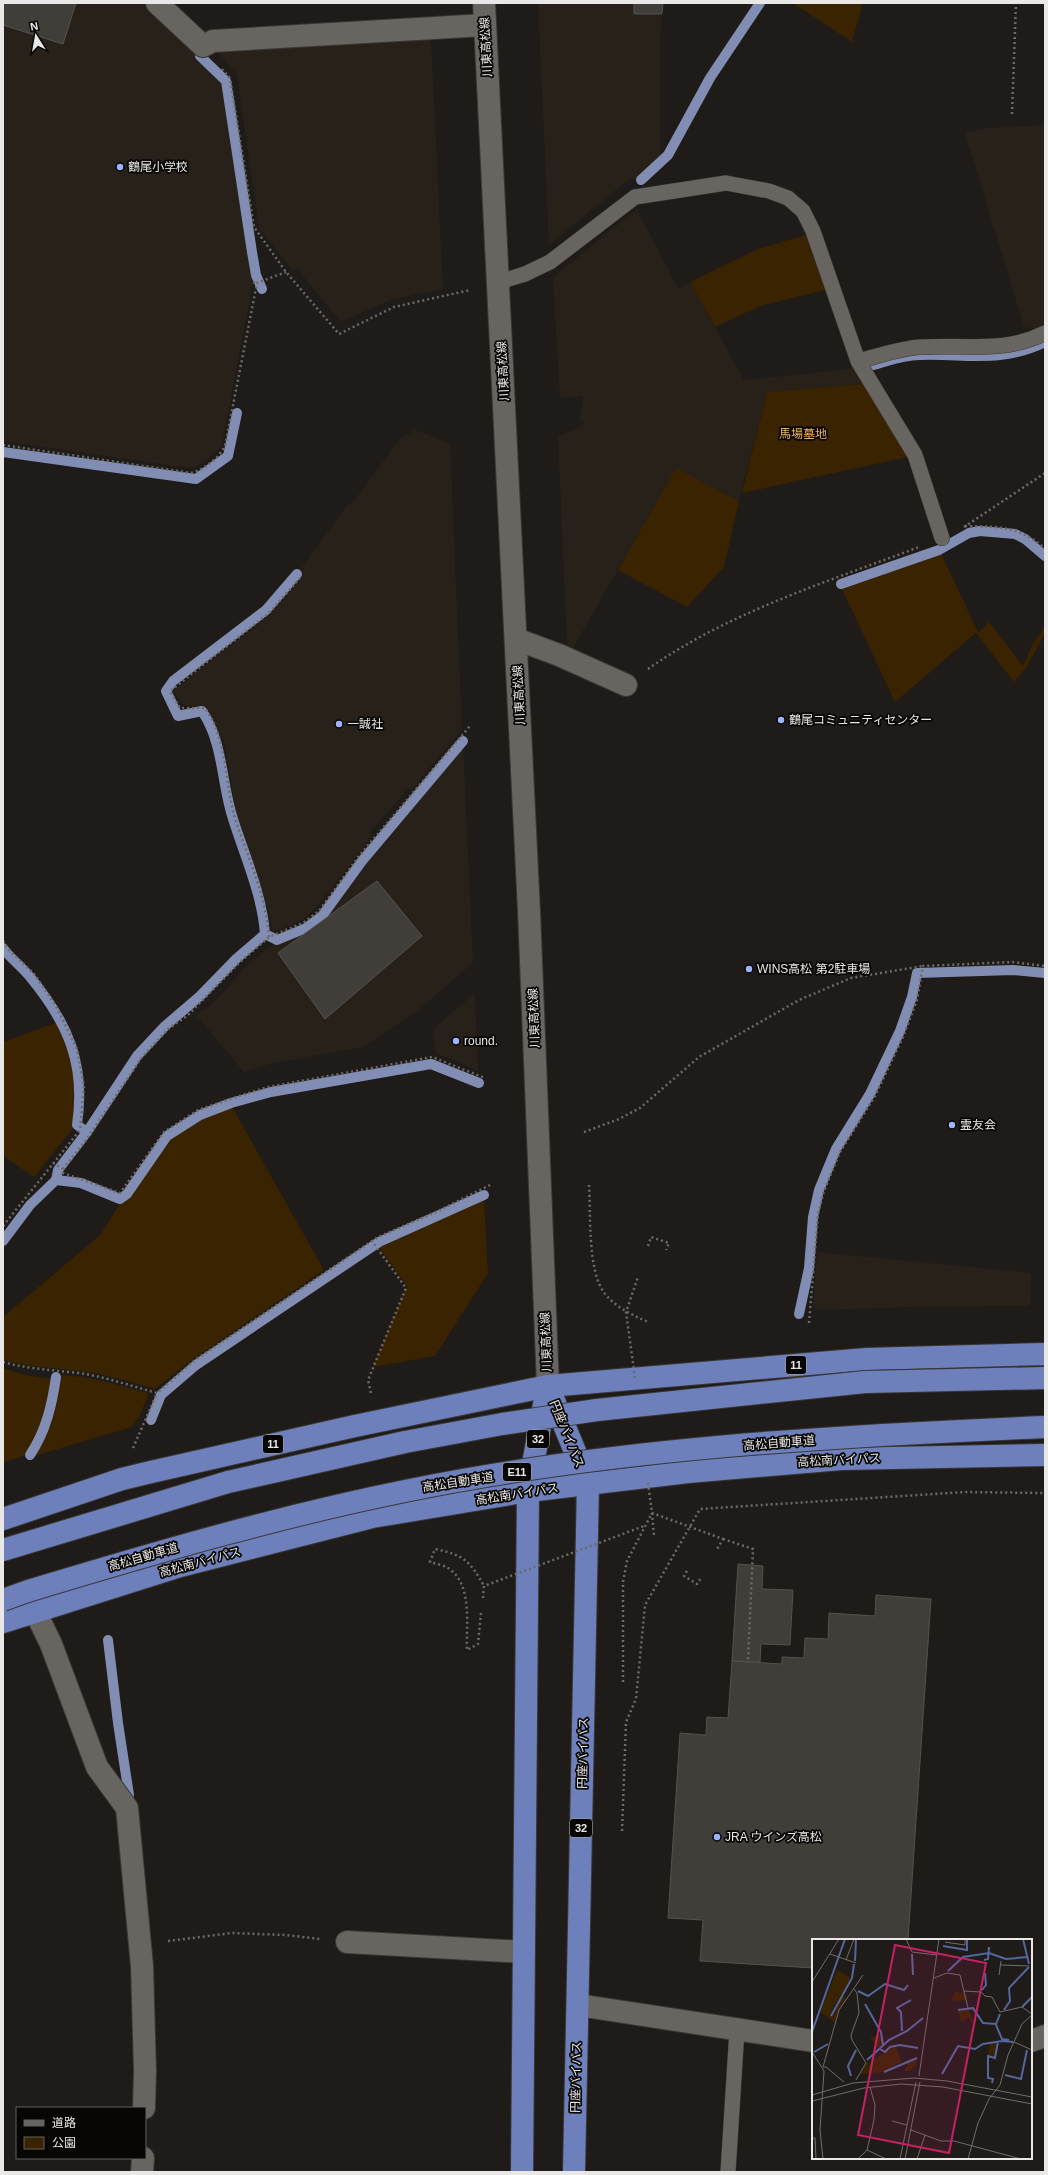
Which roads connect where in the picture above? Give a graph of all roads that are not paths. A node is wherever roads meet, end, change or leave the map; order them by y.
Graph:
1 (157, 3) edge
2 (484, 3) edge
3 (485, 25) junction
4 (499, 282) junction
5 (1045, 333) edge
6 (858, 361) junction
7 (942, 538) road end
8 (516, 639) junction
9 (626, 685) road end
10 (1045, 1354) edge
11 (1045, 1378) edge
12 (548, 1386) junction
13 (1045, 1427) edge
14 (1045, 1455) edge
15 (588, 1483) junction
16 (528, 1491) junction
17 (3, 1519) edge
18 (3, 1550) edge
19 (3, 1600) edge
20 (35, 1611) junction
21 (3, 1622) edge
22 (347, 1942) road end
23 (524, 1952) junction
24 (578, 2005) junction
25 (737, 2030) junction
26 (1045, 2036) edge
27 (1032, 2040) edge
28 (812, 2041) edge
29 (144, 2107) edge
30 (142, 2159) edge
31 (142, 2172) edge
32 (522, 2172) edge
33 (574, 2172) edge
34 (728, 2172) edge

1 - 3 street
2 - 3 street, 川東高松線
3 - 4 street, 川東高松線
4 - 6 lane
4 - 8 street, 川東高松線
5 - 6 lane
6 - 7 lane
8 - 9 street
8 - 12 street, 川東高松線
10 - 12 highway, 11
11 - 18 highway, bridge
12 - 15 highway, 円座バイパス / 32
12 - 16 highway, 円座バイパス / 32
12 - 17 highway, 11
13 - 19 highway, 高松自動車道 / E11, bridge
14 - 15 highway, 高松南バイパス
15 - 16 highway, 高松南バイパス
15 - 24 highway, 円座バイパス / 32
16 - 20 highway, 高松南バイパス
16 - 23 highway, 円座バイパス / 32
20 - 21 highway, 高松南バイパス
20 - 29 street
22 - 23 street
23 - 32 highway, 円座バイパス / 32
24 - 25 street
24 - 33 highway, 円座バイパス / 32
25 - 28 street
25 - 34 lane
26 - 27 street
30 - 31 street

